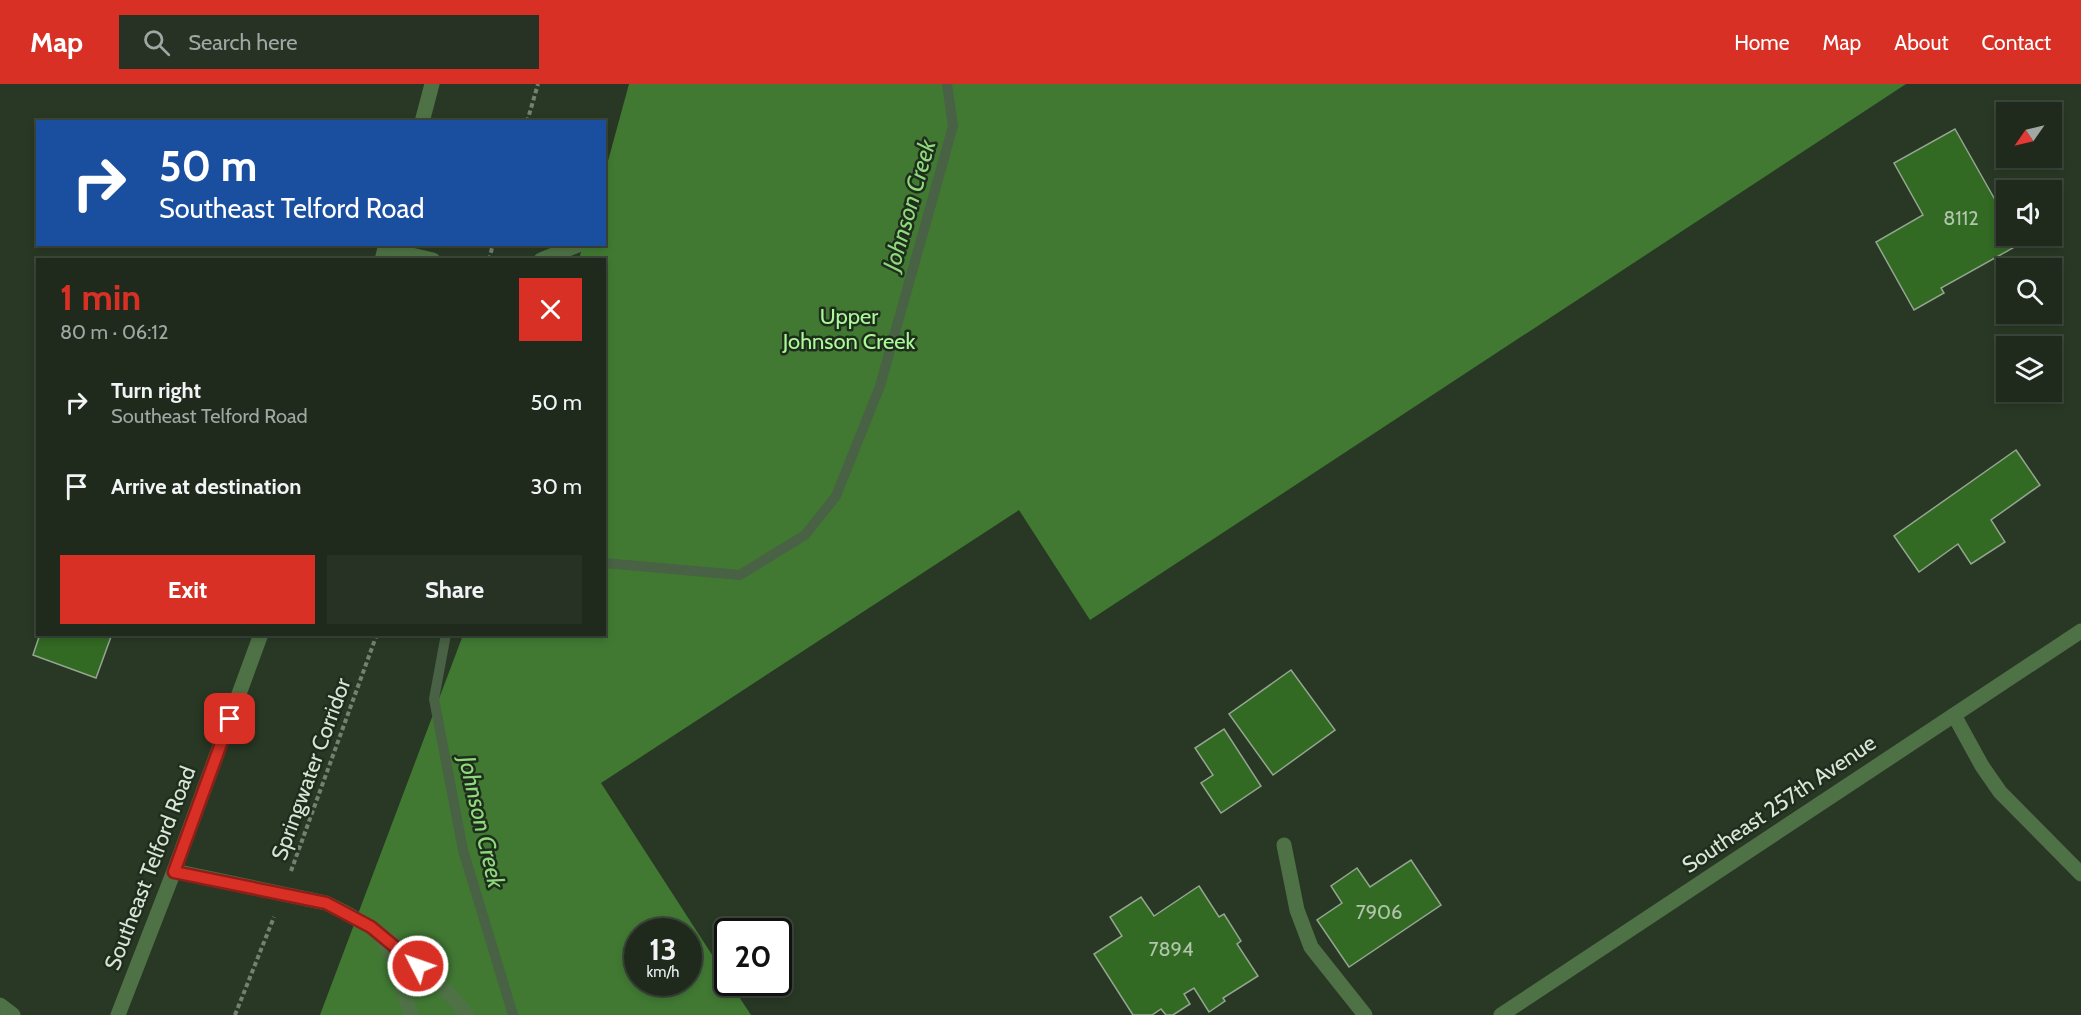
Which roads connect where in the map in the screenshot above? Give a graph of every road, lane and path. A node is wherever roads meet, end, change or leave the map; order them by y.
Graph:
1 (432, 84) edge
2 (538, 84) edge
3 (423, 120) edge
4 (528, 120) edge
5 (576, 246) edge
6 (384, 251) edge
7 (422, 258) edge
8 (546, 258) edge
9 (2081, 631) edge
10 (260, 636) edge
11 (377, 636) edge
12 (1954, 715) junction
13 (1284, 845) dead end
14 (174, 872) junction
15 (2081, 874) edge
16 (282, 894) junction
17 (380, 934) junction
18 (0, 1005) edge
19 (13, 1015) edge
20 (118, 1015) edge
21 (235, 1015) edge
22 (411, 1015) edge
23 (467, 1015) edge
24 (1365, 1015) edge
25 (1501, 1015) edge

1 - 3 street
2 - 4 path
5 - 8 street
6 - 7 street
9 - 12 street, Southeast 257th Avenue
10 - 14 street, Southeast Telford Road
11 - 16 path, Springwater Corridor
12 - 15 street
12 - 25 street, Southeast 257th Avenue
13 - 24 street
14 - 16 street
14 - 20 street, Southeast Telford Road
16 - 17 street
16 - 21 path, Springwater Corridor
17 - 22 street
17 - 23 street
18 - 19 street

